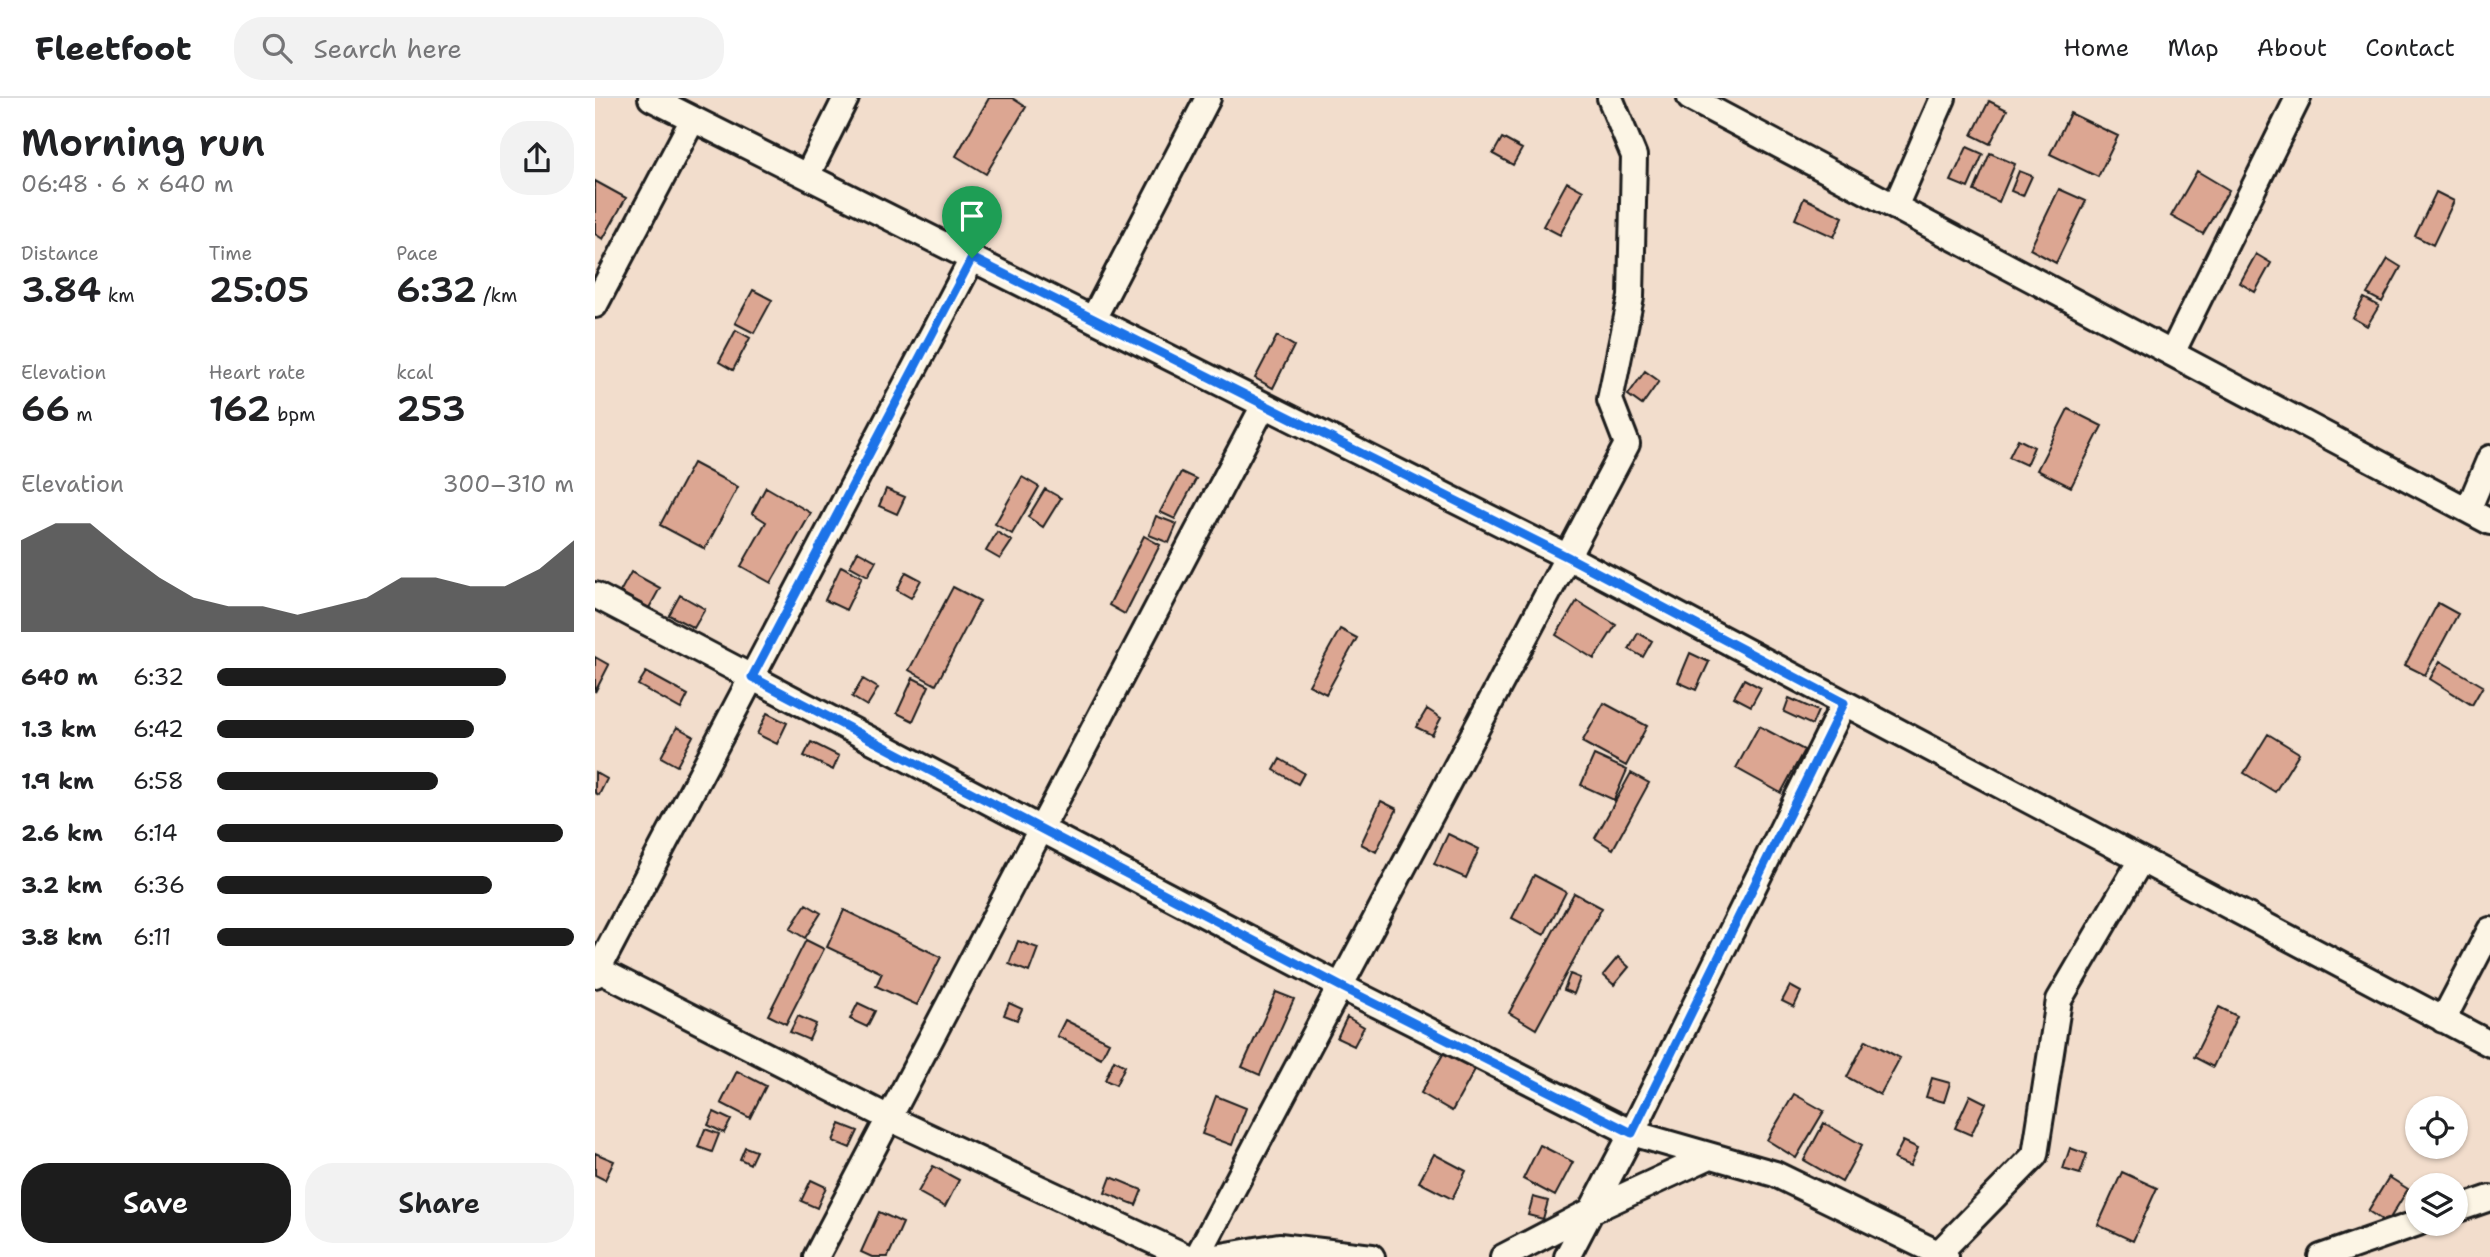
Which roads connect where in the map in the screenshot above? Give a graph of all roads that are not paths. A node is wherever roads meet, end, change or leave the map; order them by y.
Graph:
1 (651, 98) edge
2 (846, 98) edge
3 (1208, 98) edge
4 (1610, 98) edge
5 (1690, 98) edge
6 (1943, 98) edge
7 (2298, 98) edge
8 (693, 119) junction
9 (807, 176) junction
10 (1895, 207) junction
11 (972, 258) junction
12 (595, 305) edge
13 (1093, 319) junction
14 (2172, 353) junction
15 (1265, 405) junction
16 (2490, 458) edge
17 (2467, 510) junction
18 (2490, 522) edge
19 (1568, 557) junction
20 (595, 595) edge
21 (752, 677) junction
22 (1844, 703) junction
23 (1042, 829) junction
24 (2141, 860) junction
25 (2490, 930) edge
26 (596, 971) edge
27 (1340, 986) junction
28 (2443, 1020) junction
29 (2490, 1044) edge
30 (890, 1118) junction
31 (1632, 1133) junction
32 (1710, 1156) junction
33 (2490, 1198) edge
34 (2468, 1206) edge
35 (1591, 1211) junction
36 (2405, 1228) edge
37 (1939, 1256) edge
38 (816, 1257) edge
39 (1187, 1257) edge
40 (1197, 1257) edge
41 (1216, 1257) edge
42 (1372, 1257) edge
43 (1503, 1257) edge
44 (1567, 1257) edge
45 (2321, 1257) edge

1 - 8 street
2 - 9 street
3 - 13 street
4 - 19 street
5 - 10 street
6 - 10 street
7 - 14 street
8 - 9 street
8 - 12 street
9 - 11 street
10 - 14 street
11 - 13 street
11 - 21 street
13 - 15 street
14 - 17 street
15 - 19 street
15 - 23 street
16 - 17 street
17 - 18 street
19 - 22 street
19 - 27 street
20 - 21 street
21 - 23 street
21 - 26 street
22 - 24 street
22 - 31 street
23 - 27 street
23 - 30 street
24 - 28 street
24 - 37 street
25 - 28 street
26 - 30 street
27 - 31 street
27 - 40 street
28 - 29 street
30 - 38 street
30 - 39 street
31 - 32 street
31 - 35 street
32 - 35 street
32 - 37 street
33 - 34 street
35 - 43 street
35 - 44 street
36 - 45 street
41 - 42 street

